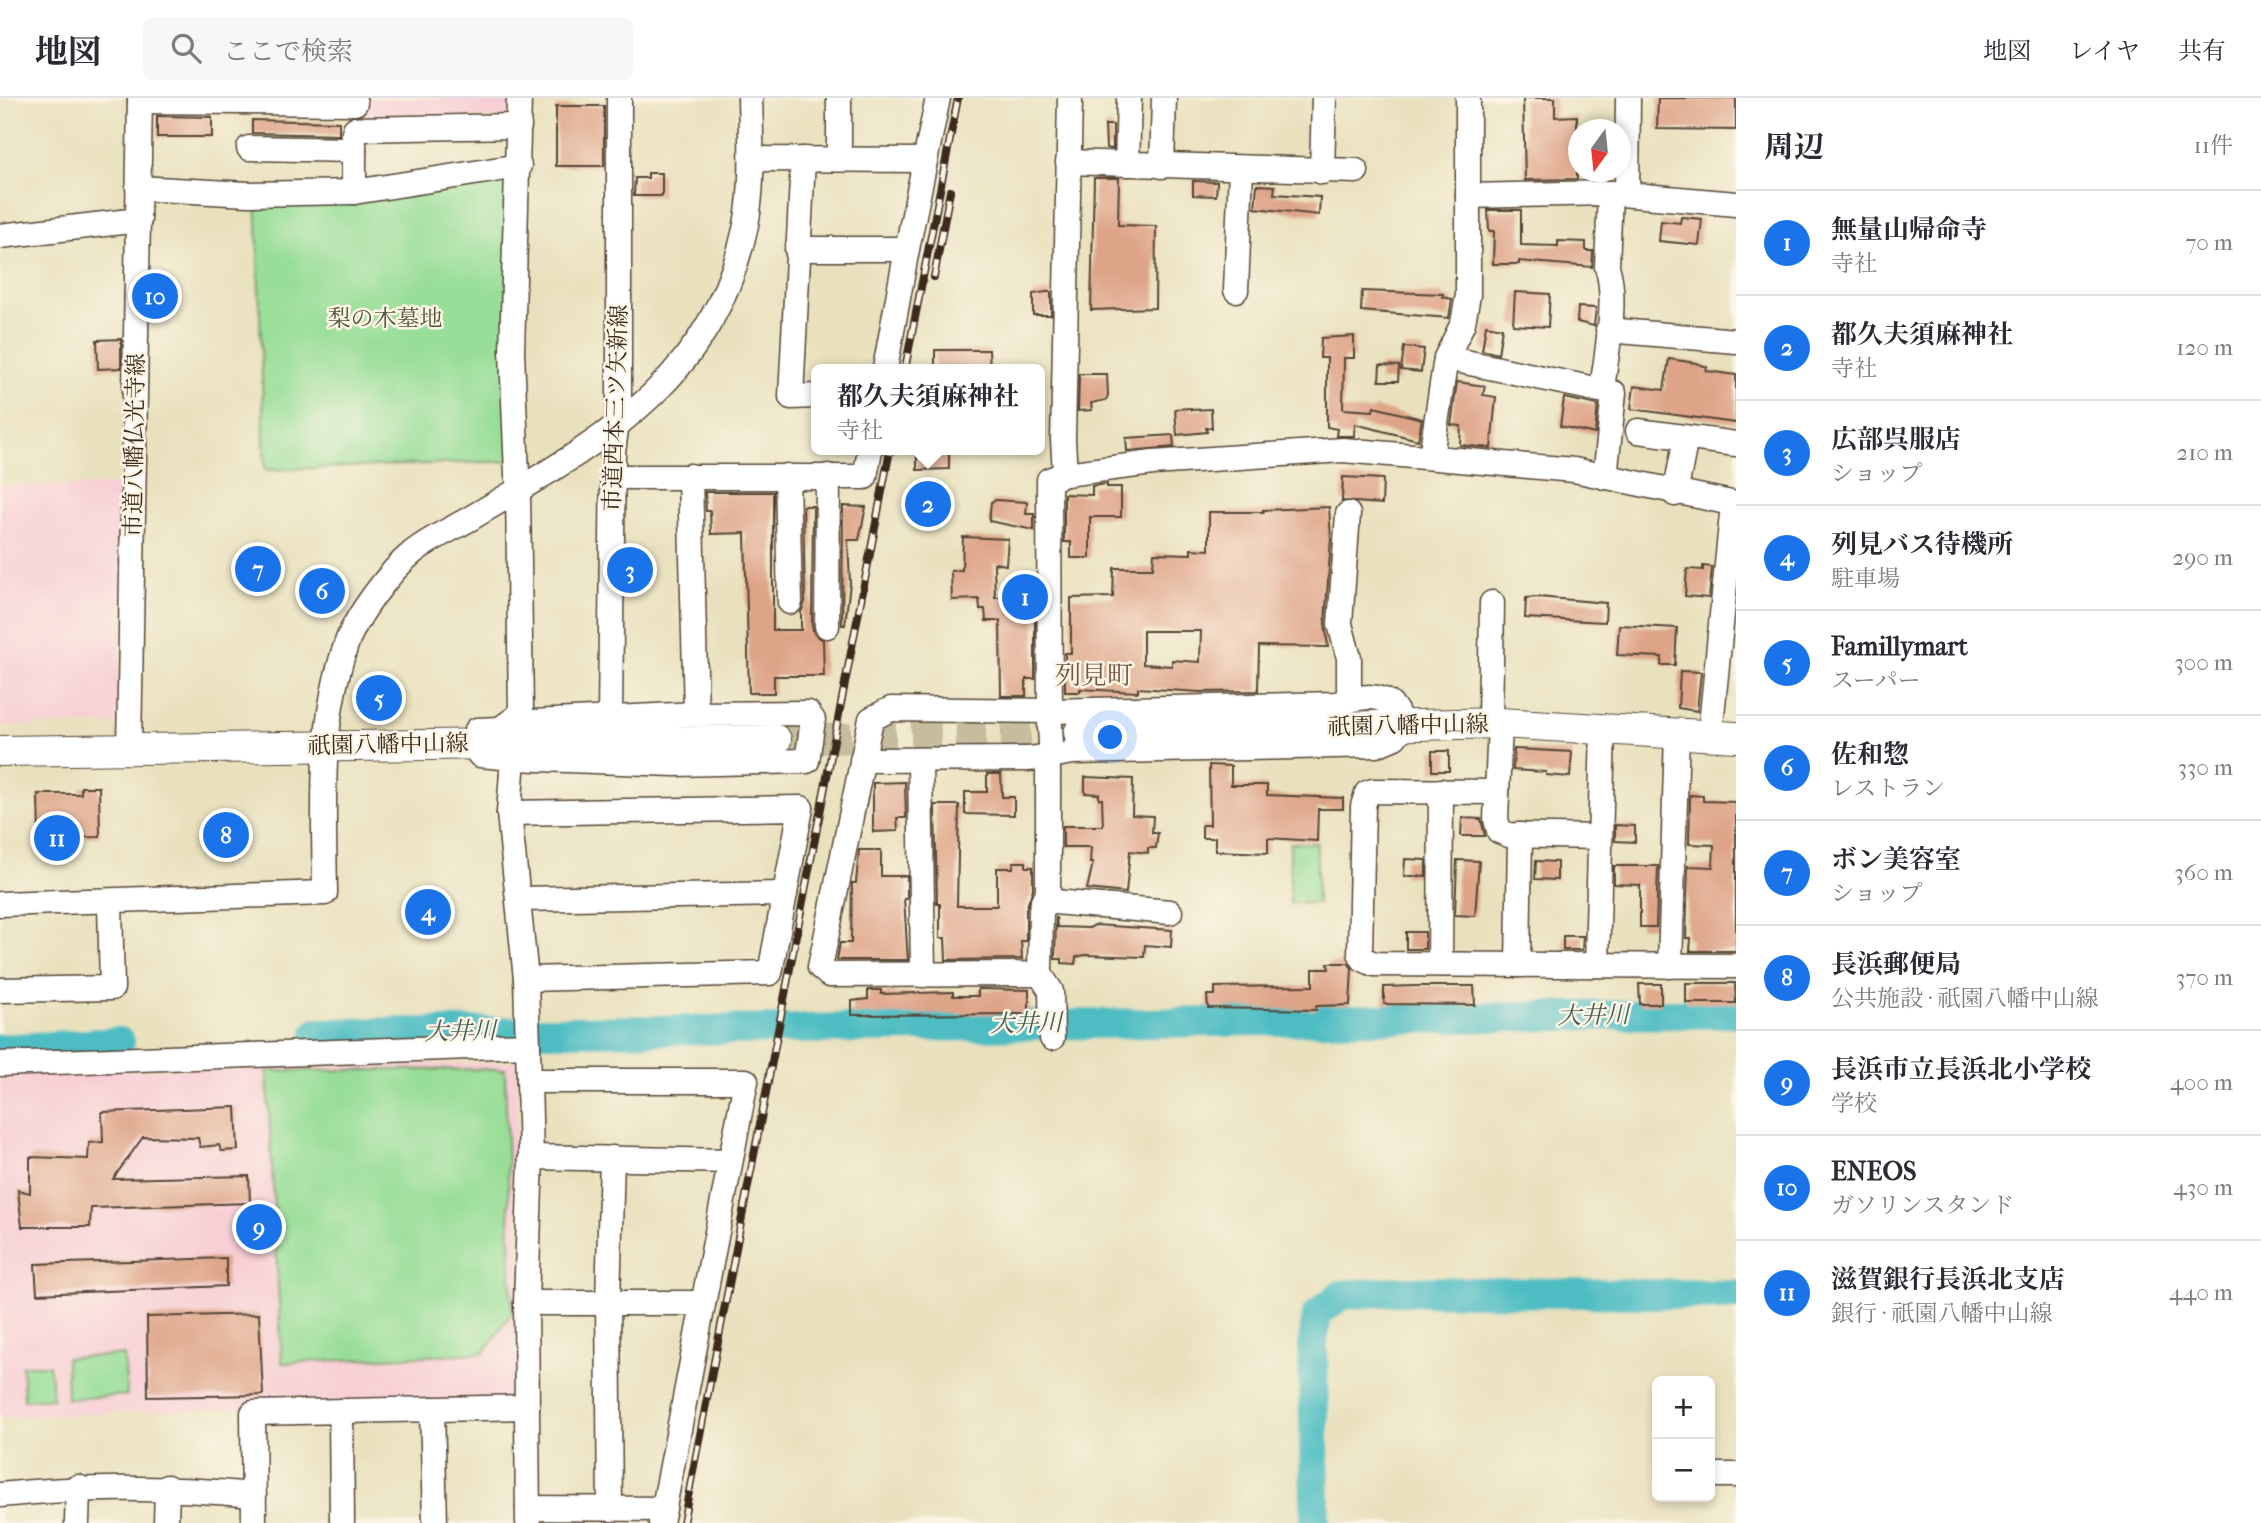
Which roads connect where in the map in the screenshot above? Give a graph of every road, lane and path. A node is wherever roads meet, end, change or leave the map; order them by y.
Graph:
1 (519, 98) edge
2 (619, 98) edge
3 (750, 98) edge
4 (839, 98) edge
5 (938, 98) edge
6 (1070, 98) edge
7 (1129, 98) edge
8 (1164, 98) edge
9 (1324, 98) edge
10 (1468, 98) edge
11 (1629, 98) edge
12 (140, 99) edge
13 (355, 101) edge
14 (519, 126) junction
15 (354, 139) junction
16 (249, 148) dead end
17 (752, 159) junction
18 (803, 159) junction
19 (839, 159) junction
20 (923, 160) junction
21 (1068, 162) junction
22 (1127, 164) junction
23 (519, 166) junction
24 (1162, 166) junction
25 (1241, 169) junction
26 (1356, 171) dead end
27 (1322, 172) junction
28 (138, 188) junction
29 (354, 192) junction
30 (1618, 194) junction
31 (1468, 196) junction
32 (1736, 204) edge
33 (139, 220) junction
34 (0, 236) edge
35 (797, 249) junction
36 (907, 249) junction
37 (1236, 290) dead end
38 (1608, 330) junction
39 (1736, 341) edge
40 (1446, 358) junction
41 (886, 364) edge
42 (1602, 389) junction
43 (811, 396) edge
44 (617, 428) junction
45 (1638, 431) dead end
46 (1686, 438) junction
47 (1736, 444) edge
48 (869, 455) edge
49 (1431, 456) junction
50 (1065, 474) junction
51 (690, 476) junction
52 (787, 476) junction
53 (612, 477) junction
54 (828, 477) junction
55 (1605, 477) junction
56 (517, 483) junction
57 (1675, 494) junction
58 (1735, 504) edge
59 (1348, 514) dead end
60 (790, 602) dead end
61 (1492, 603) dead end
62 (827, 626) dead end
63 (1349, 700) junction
64 (696, 714) junction
65 (610, 718) junction
66 (1495, 723) junction
67 (1400, 725) junction
68 (1602, 727) junction
69 (500, 729) junction
70 (1079, 733) tunnel mouth
71 (1677, 733) junction
72 (1050, 734) junction
73 (1723, 736) edge
74 (776, 740) tunnel mouth
75 (470, 743) junction
76 (324, 744) junction
77 (129, 750) junction
78 (0, 751) edge
79 (513, 758) junction
80 (862, 760) junction
81 (920, 761) junction
82 (1441, 792) junction
83 (1497, 792) junction
84 (509, 813) junction
85 (1520, 835) junction
86 (1599, 837) junction
87 (785, 894) junction
88 (519, 899) junction
89 (1043, 901) junction
90 (110, 902) junction
91 (0, 904) edge
92 (1170, 912) dead end
93 (1440, 964) junction
94 (1518, 965) junction
95 (1597, 965) junction
96 (1670, 966) junction
97 (1736, 966) edge
98 (1040, 974) junction
99 (923, 975) junction
100 (526, 979) junction
101 (0, 990) edge
102 (1052, 1029) dead end
103 (528, 1036) junction
104 (0, 1064) edge
105 (529, 1081) junction
106 (531, 1157) junction
107 (612, 1158) junction
108 (730, 1161) junction
109 (608, 1302) junction
110 (526, 1303) junction
111 (703, 1303) junction
112 (527, 1407) junction
113 (432, 1409) junction
114 (341, 1411) junction
115 (1715, 1475) edge
116 (1736, 1475) edge
117 (78, 1487) junction
118 (167, 1488) junction
119 (0, 1495) edge
120 (254, 1495) junction
121 (610, 1509) junction
122 (528, 1515) edge
123 (662, 1516) edge
124 (77, 1523) edge
125 (166, 1523) edge
126 (254, 1523) edge
127 (342, 1523) edge
128 (435, 1523) edge

1 - 14 street
2 - 44 street, 市道西本三ツ矢新線
3 - 17 street
4 - 19 street
5 - 20 street
6 - 21 street
7 - 22 street
8 - 24 street
9 - 27 street
10 - 31 street
11 - 30 street
12 - 13 street
12 - 28 street, 市道八幡仏光寺線
13 - 15 street
14 - 15 street
14 - 23 street
15 - 16 street
15 - 29 street
17 - 18 street
17 - 44 street
18 - 19 street
18 - 35 street
19 - 20 street
20 - 36 street
21 - 22 street
21 - 50 street
22 - 24 street
23 - 29 street
23 - 56 street
24 - 25 street
25 - 27 street
25 - 37 street
26 - 27 street
28 - 29 street
28 - 33 street, 市道八幡仏光寺線
30 - 31 street
30 - 32 street
30 - 38 street
31 - 40 street
33 - 34 street
33 - 77 street, 市道八幡仏光寺線
35 - 36 street
35 - 43 street
36 - 41 street
38 - 39 street
38 - 42 street
40 - 42 street
40 - 49 street
42 - 55 street
44 - 53 street, 市道西本三ツ矢新線
44 - 56 street
45 - 46 street
46 - 47 street
46 - 57 street
48 - 54 street
49 - 50 street
49 - 55 street
50 - 72 street
51 - 52 street
51 - 53 street
51 - 64 street
52 - 54 street
52 - 60 street
53 - 65 street, 市道西本三ツ矢新線
54 - 62 street
55 - 57 street
56 - 69 street
56 - 76 street
57 - 58 street
58 - 73 street
59 - 63 street
61 - 66 street
63 - 67 street
63 - 72 street
64 - 65 street
64 - 79 street
65 - 69 street
66 - 67 main road, 祇園八幡中山線
66 - 68 main road, 祇園八幡中山線
66 - 83 street
67 - 70 main road, 祇園八幡中山線
67 - 72 street
68 - 71 main road, 祇園八幡中山線
68 - 86 street
69 - 75 street
71 - 73 main road, 祇園八幡中山線
71 - 96 street
72 - 80 street
72 - 81 street
72 - 89 street
74 - 75 main road, 祇園八幡中山線
75 - 76 main road, 祇園八幡中山線
75 - 79 street
76 - 77 main road, 祇園八幡中山線
76 - 90 street
77 - 78 main road, 祇園八幡中山線
79 - 84 street
80 - 81 street
80 - 99 street
81 - 99 street
82 - 83 street
82 - 93 street
82 - 93 street
83 - 85 street
84 - 87 street
84 - 88 street
85 - 86 street
85 - 94 street
86 - 95 street
87 - 88 street
87 - 100 street
88 - 100 street
89 - 92 street
89 - 98 street
90 - 91 street
90 - 101 street
93 - 94 street
94 - 95 street
95 - 96 street
96 - 97 street
98 - 99 street
98 - 102 street
100 - 103 street
103 - 104 street
103 - 105 street
105 - 106 street
105 - 108 street
106 - 107 street
106 - 110 street
107 - 108 street
107 - 109 street
108 - 111 street
109 - 110 street
109 - 111 street
109 - 121 street
110 - 112 street
111 - 123 street
112 - 113 street
112 - 122 street
113 - 114 street
113 - 128 street
114 - 120 street
114 - 127 street
115 - 116 street
117 - 118 street
117 - 119 street
117 - 124 street
118 - 120 street
118 - 125 street
120 - 126 street
121 - 122 street
121 - 123 street

